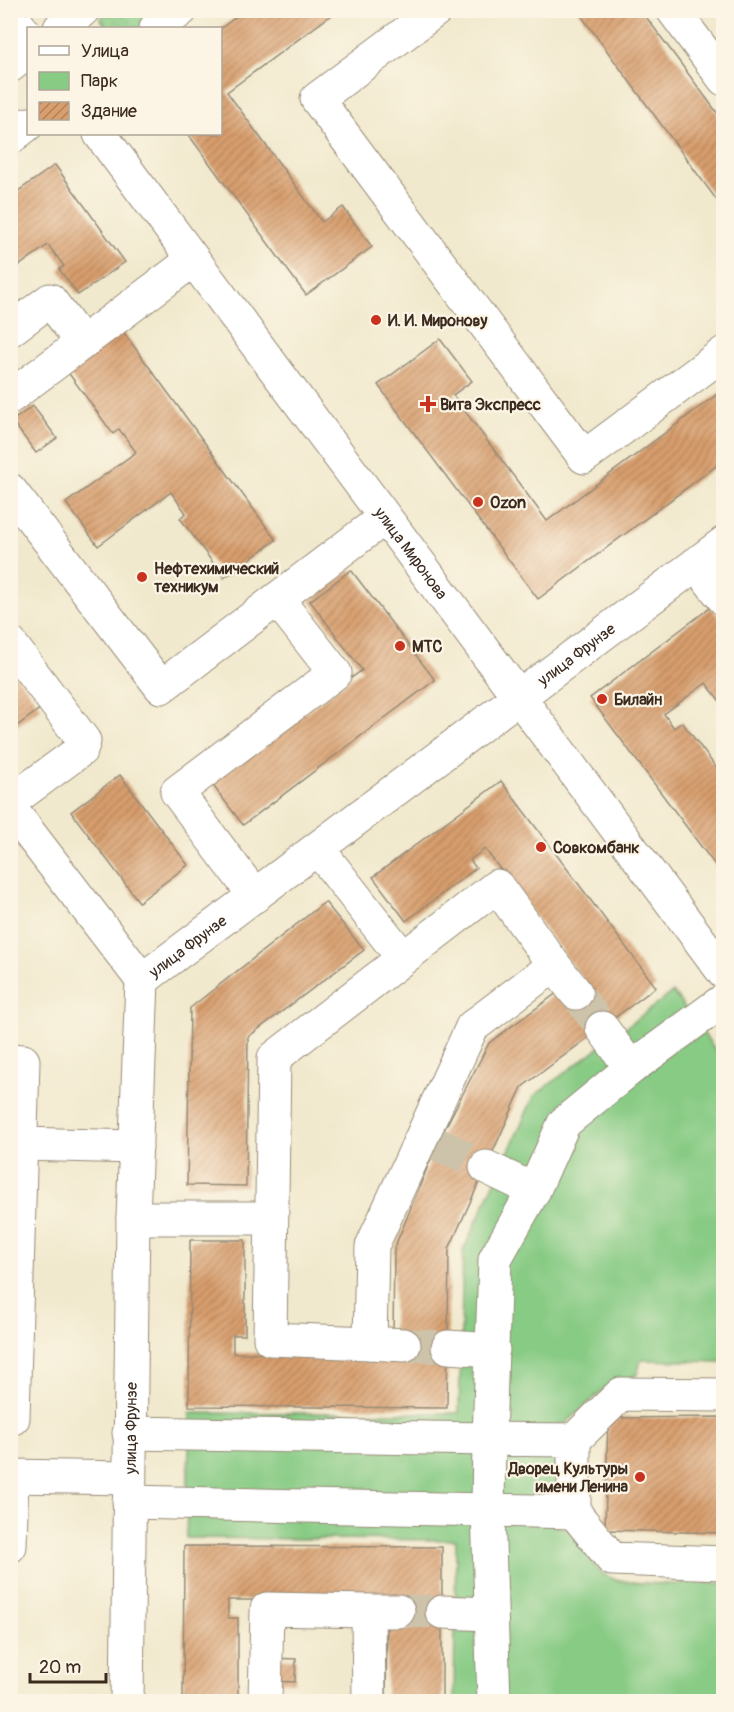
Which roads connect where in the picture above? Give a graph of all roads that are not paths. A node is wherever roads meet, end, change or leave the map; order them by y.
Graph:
1 (83, 10) edge
2 (181, 10) edge
3 (436, 10) edge
4 (673, 10) edge
5 (10, 14) edge
6 (61, 27) edge
7 (157, 27) edge
8 (27, 37) edge
9 (27, 53) edge
10 (10, 66) edge
11 (723, 79) edge
12 (27, 125) edge
13 (101, 135) edge
14 (10, 138) edge
15 (193, 260) junction
16 (10, 330) edge
17 (82, 343) junction
18 (723, 353) edge
19 (10, 397) edge
20 (10, 489) edge
21 (384, 518) junction
22 (723, 543) edge
23 (696, 564) junction
24 (277, 599) junction
25 (723, 599) edge
26 (10, 643) edge
27 (518, 698) junction
28 (10, 802) edge
29 (10, 808) edge
30 (318, 849) junction
31 (255, 896) junction
32 (403, 958) junction
33 (554, 965) junction
34 (723, 973) edge
35 (142, 980) junction
36 (576, 993) tunnel mouth
37 (723, 1000) edge
38 (602, 1028) tunnel mouth
39 (10, 1060) edge
40 (631, 1068) junction
41 (21, 1144) junction
42 (136, 1147) junction
43 (486, 1167) tunnel mouth
44 (534, 1190) junction
45 (133, 1218) junction
46 (271, 1218) junction
47 (14, 1229) edge
48 (13, 1282) edge
49 (370, 1343) junction
50 (404, 1345) tunnel mouth
51 (448, 1347) tunnel mouth
52 (493, 1350) junction
53 (723, 1395) edge
54 (10, 1418) edge
55 (129, 1433) junction
56 (489, 1439) junction
57 (574, 1440) junction
58 (11, 1476) edge
59 (129, 1490) junction
60 (488, 1510) junction
61 (574, 1512) junction
62 (10, 1546) edge
63 (723, 1563) edge
64 (442, 1612) tunnel mouth
65 (490, 1614) junction
66 (128, 1701) edge
67 (265, 1701) edge
68 (369, 1701) edge
69 (494, 1701) edge

1 - 6 street
2 - 7 street
3 - 18 street
4 - 11 street
5 - 8 street
9 - 10 street
12 - 14 street
13 - 15 street, улица Миронова
15 - 17 street
15 - 21 street, улица Миронова
16 - 17 street
17 - 19 street
20 - 24 street
21 - 24 street
21 - 27 street, улица Миронова
22 - 23 street, улица Фрунзе
23 - 25 street
23 - 27 street, улица Фрунзе
24 - 31 street
26 - 28 street
27 - 30 street, улица Фрунзе
27 - 34 street, улица Миронова
29 - 35 street
30 - 31 street, улица Фрунзе
30 - 32 street
31 - 35 street, улица Фрунзе
32 - 33 street
32 - 46 street
33 - 36 street
33 - 49 street
35 - 42 street, улица Фрунзе
37 - 40 street
38 - 40 street
39 - 41 street
40 - 44 street
41 - 42 street
41 - 47 street
42 - 45 street, улица Фрунзе
43 - 44 street
44 - 52 street
45 - 46 street
45 - 55 street, улица Фрунзе
46 - 49 street
47 - 48 street
48 - 54 street
49 - 50 street
51 - 52 street
52 - 56 street
53 - 57 street
55 - 56 street
55 - 59 street, улица Фрунзе
56 - 57 street
56 - 60 street
57 - 61 street
58 - 59 street
58 - 62 street
59 - 60 street
59 - 66 street, улица Фрунзе
60 - 61 street
60 - 65 street
61 - 63 street
64 - 65 street
65 - 69 street
67 - 68 street

